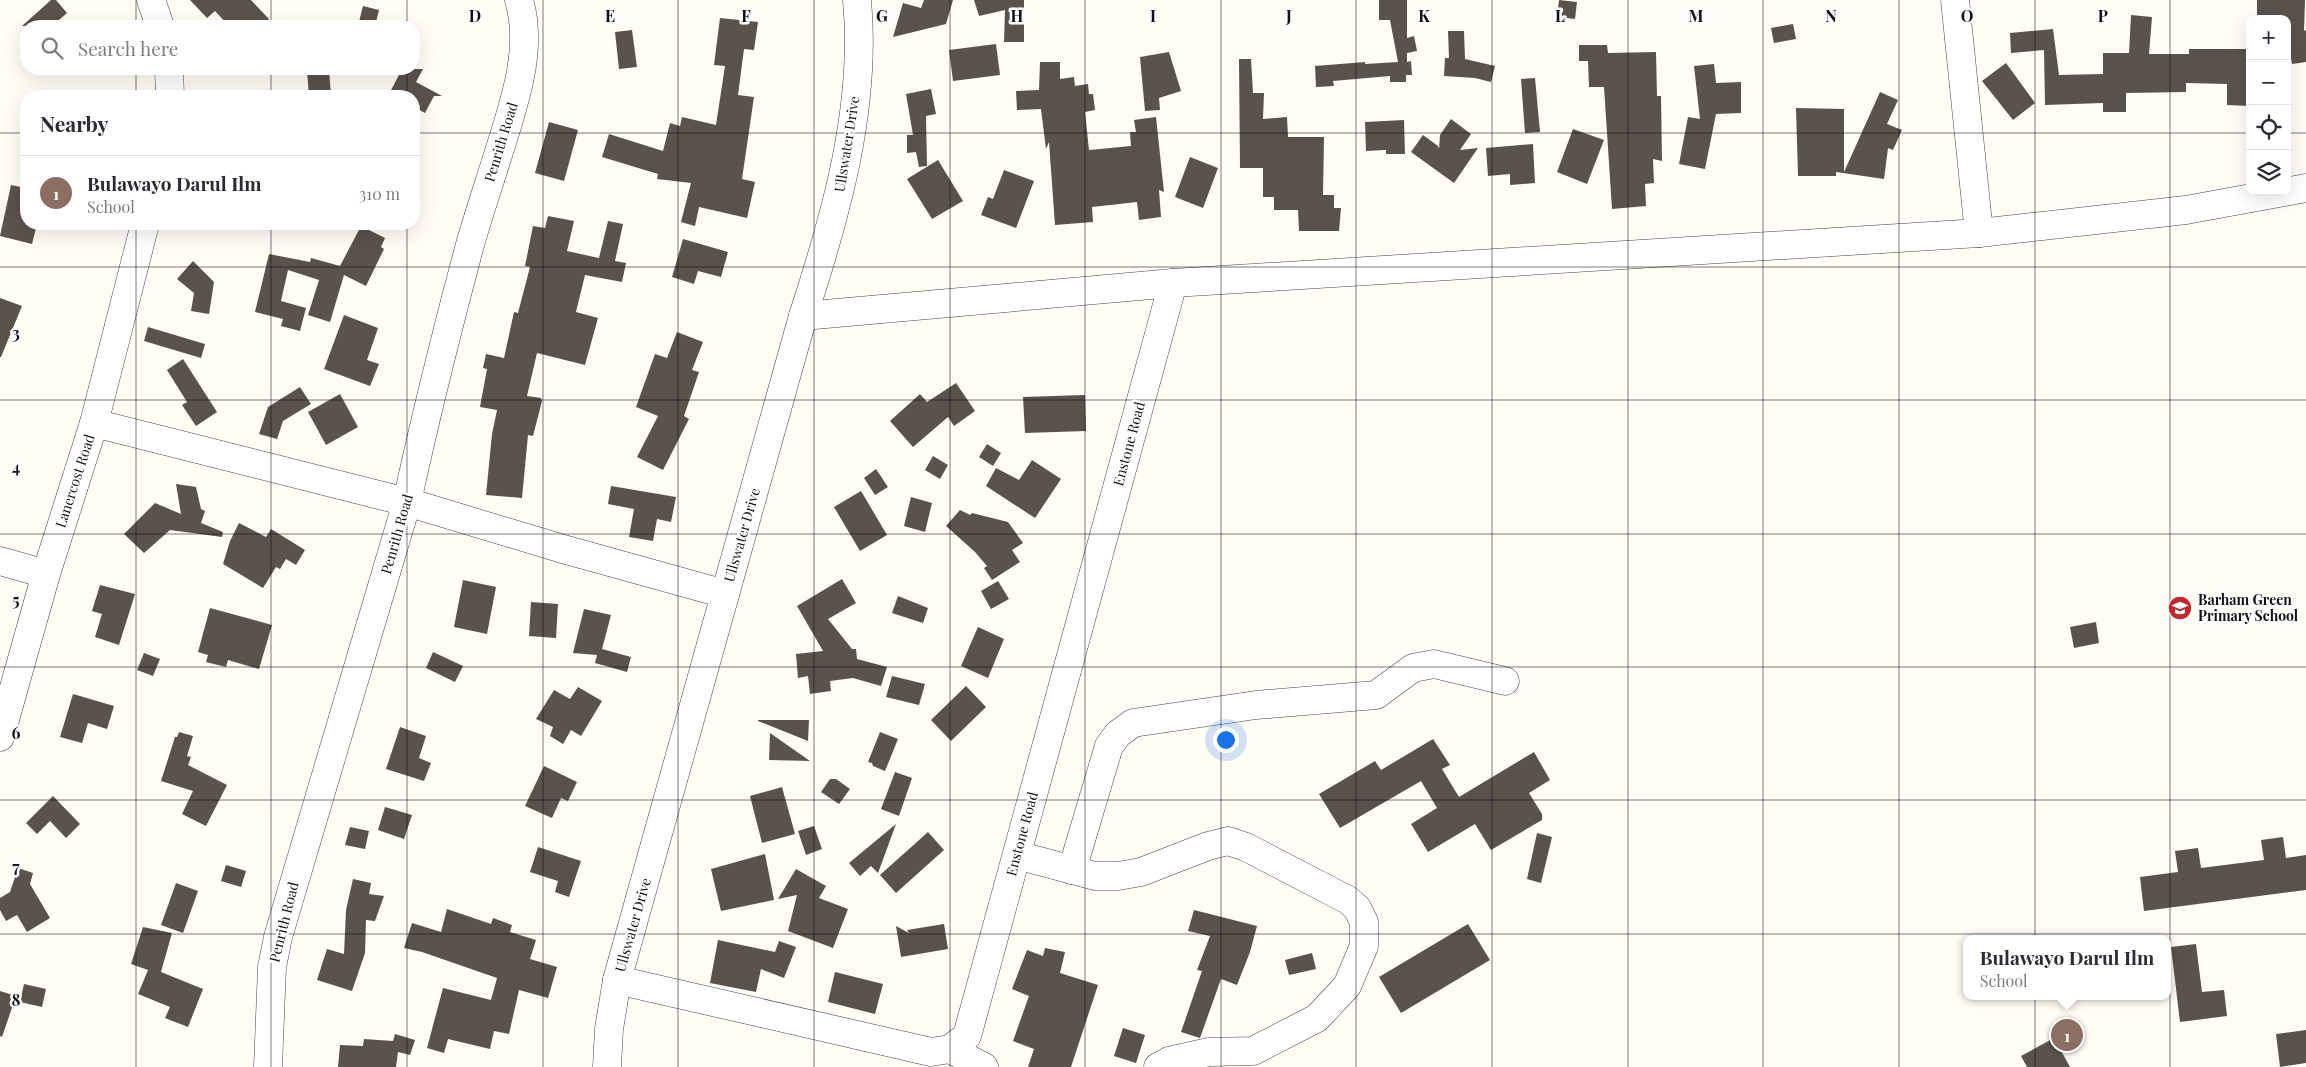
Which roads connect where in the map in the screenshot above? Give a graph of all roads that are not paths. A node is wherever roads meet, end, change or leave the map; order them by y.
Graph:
1 (151, 0) edge
2 (519, 0) edge
3 (857, 0) edge
4 (1955, 0) edge
5 (158, 20) edge
6 (168, 75) edge
7 (170, 90) edge
8 (2306, 188) edge
9 (143, 230) edge
10 (1979, 233) junction
11 (1173, 282) junction
12 (803, 316) junction
13 (94, 423) junction
14 (407, 502) junction
15 (0, 561) edge
16 (46, 574) junction
17 (726, 594) junction
18 (1505, 681) dead end
19 (0, 737) edge
20 (1017, 855) junction
21 (1072, 870) junction
22 (617, 980) junction
23 (950, 1048) junction
24 (268, 1067) edge
25 (607, 1067) edge
26 (984, 1067) edge
27 (1158, 1067) edge

1 - 5 street
2 - 14 street, Penrith Road
3 - 12 street, Ullswater Drive
4 - 10 street
6 - 7 street
8 - 10 street
9 - 13 street, Lanercost Road
10 - 11 street
11 - 12 street
11 - 20 street, Enstone Road
12 - 17 street, Ullswater Drive
13 - 14 street
13 - 16 street, Lanercost Road
14 - 17 street
14 - 24 street, Penrith Road
15 - 16 street
16 - 19 street, Lanercost Road
17 - 22 street, Ullswater Drive
18 - 21 street
20 - 21 street
20 - 23 street, Enstone Road
21 - 27 street
22 - 23 street
22 - 25 street, Ullswater Drive
23 - 26 street

